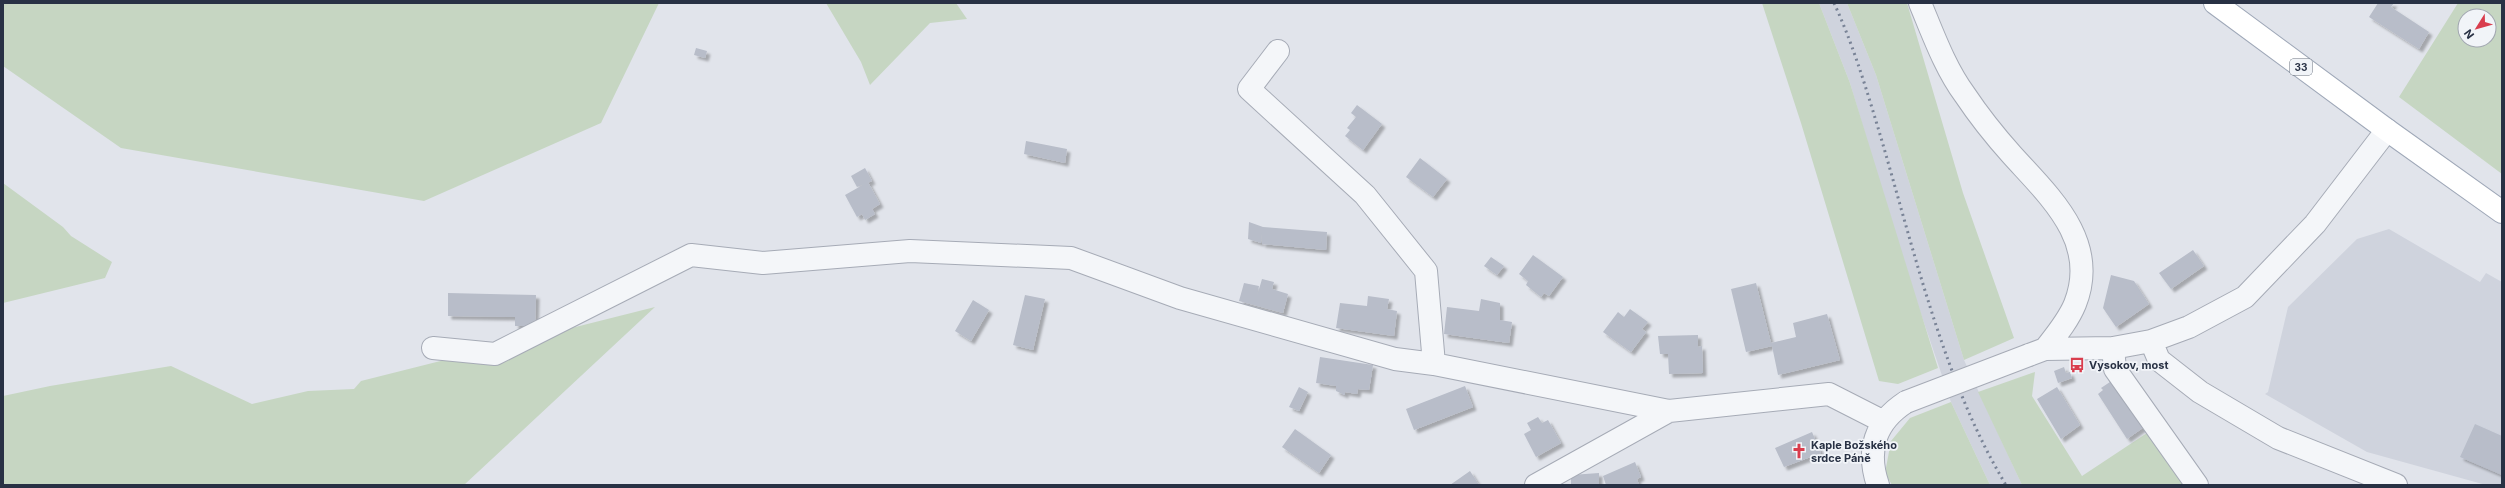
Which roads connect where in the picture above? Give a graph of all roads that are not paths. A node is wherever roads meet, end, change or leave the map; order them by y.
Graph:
1 (1920, 3) edge
2 (2215, 3) edge
3 (1278, 51) dead end
4 (2387, 130) junction
5 (2502, 212) edge
6 (2151, 341) junction
7 (433, 348) dead end
8 (2113, 348) junction
9 (2037, 352) junction
10 (1434, 364) junction
11 (1669, 411) junction
12 (1884, 422) junction
13 (1536, 485) edge
14 (1878, 485) edge
15 (2197, 485) edge
16 (2396, 485) edge

1 - 9 street
2 - 4 main road, 33
3 - 10 street
4 - 5 main road, 33
4 - 6 street
6 - 8 street
6 - 16 street
7 - 10 street
8 - 9 street
8 - 15 street
9 - 12 street, bridge
10 - 11 street
11 - 12 street
11 - 13 street
12 - 14 street

